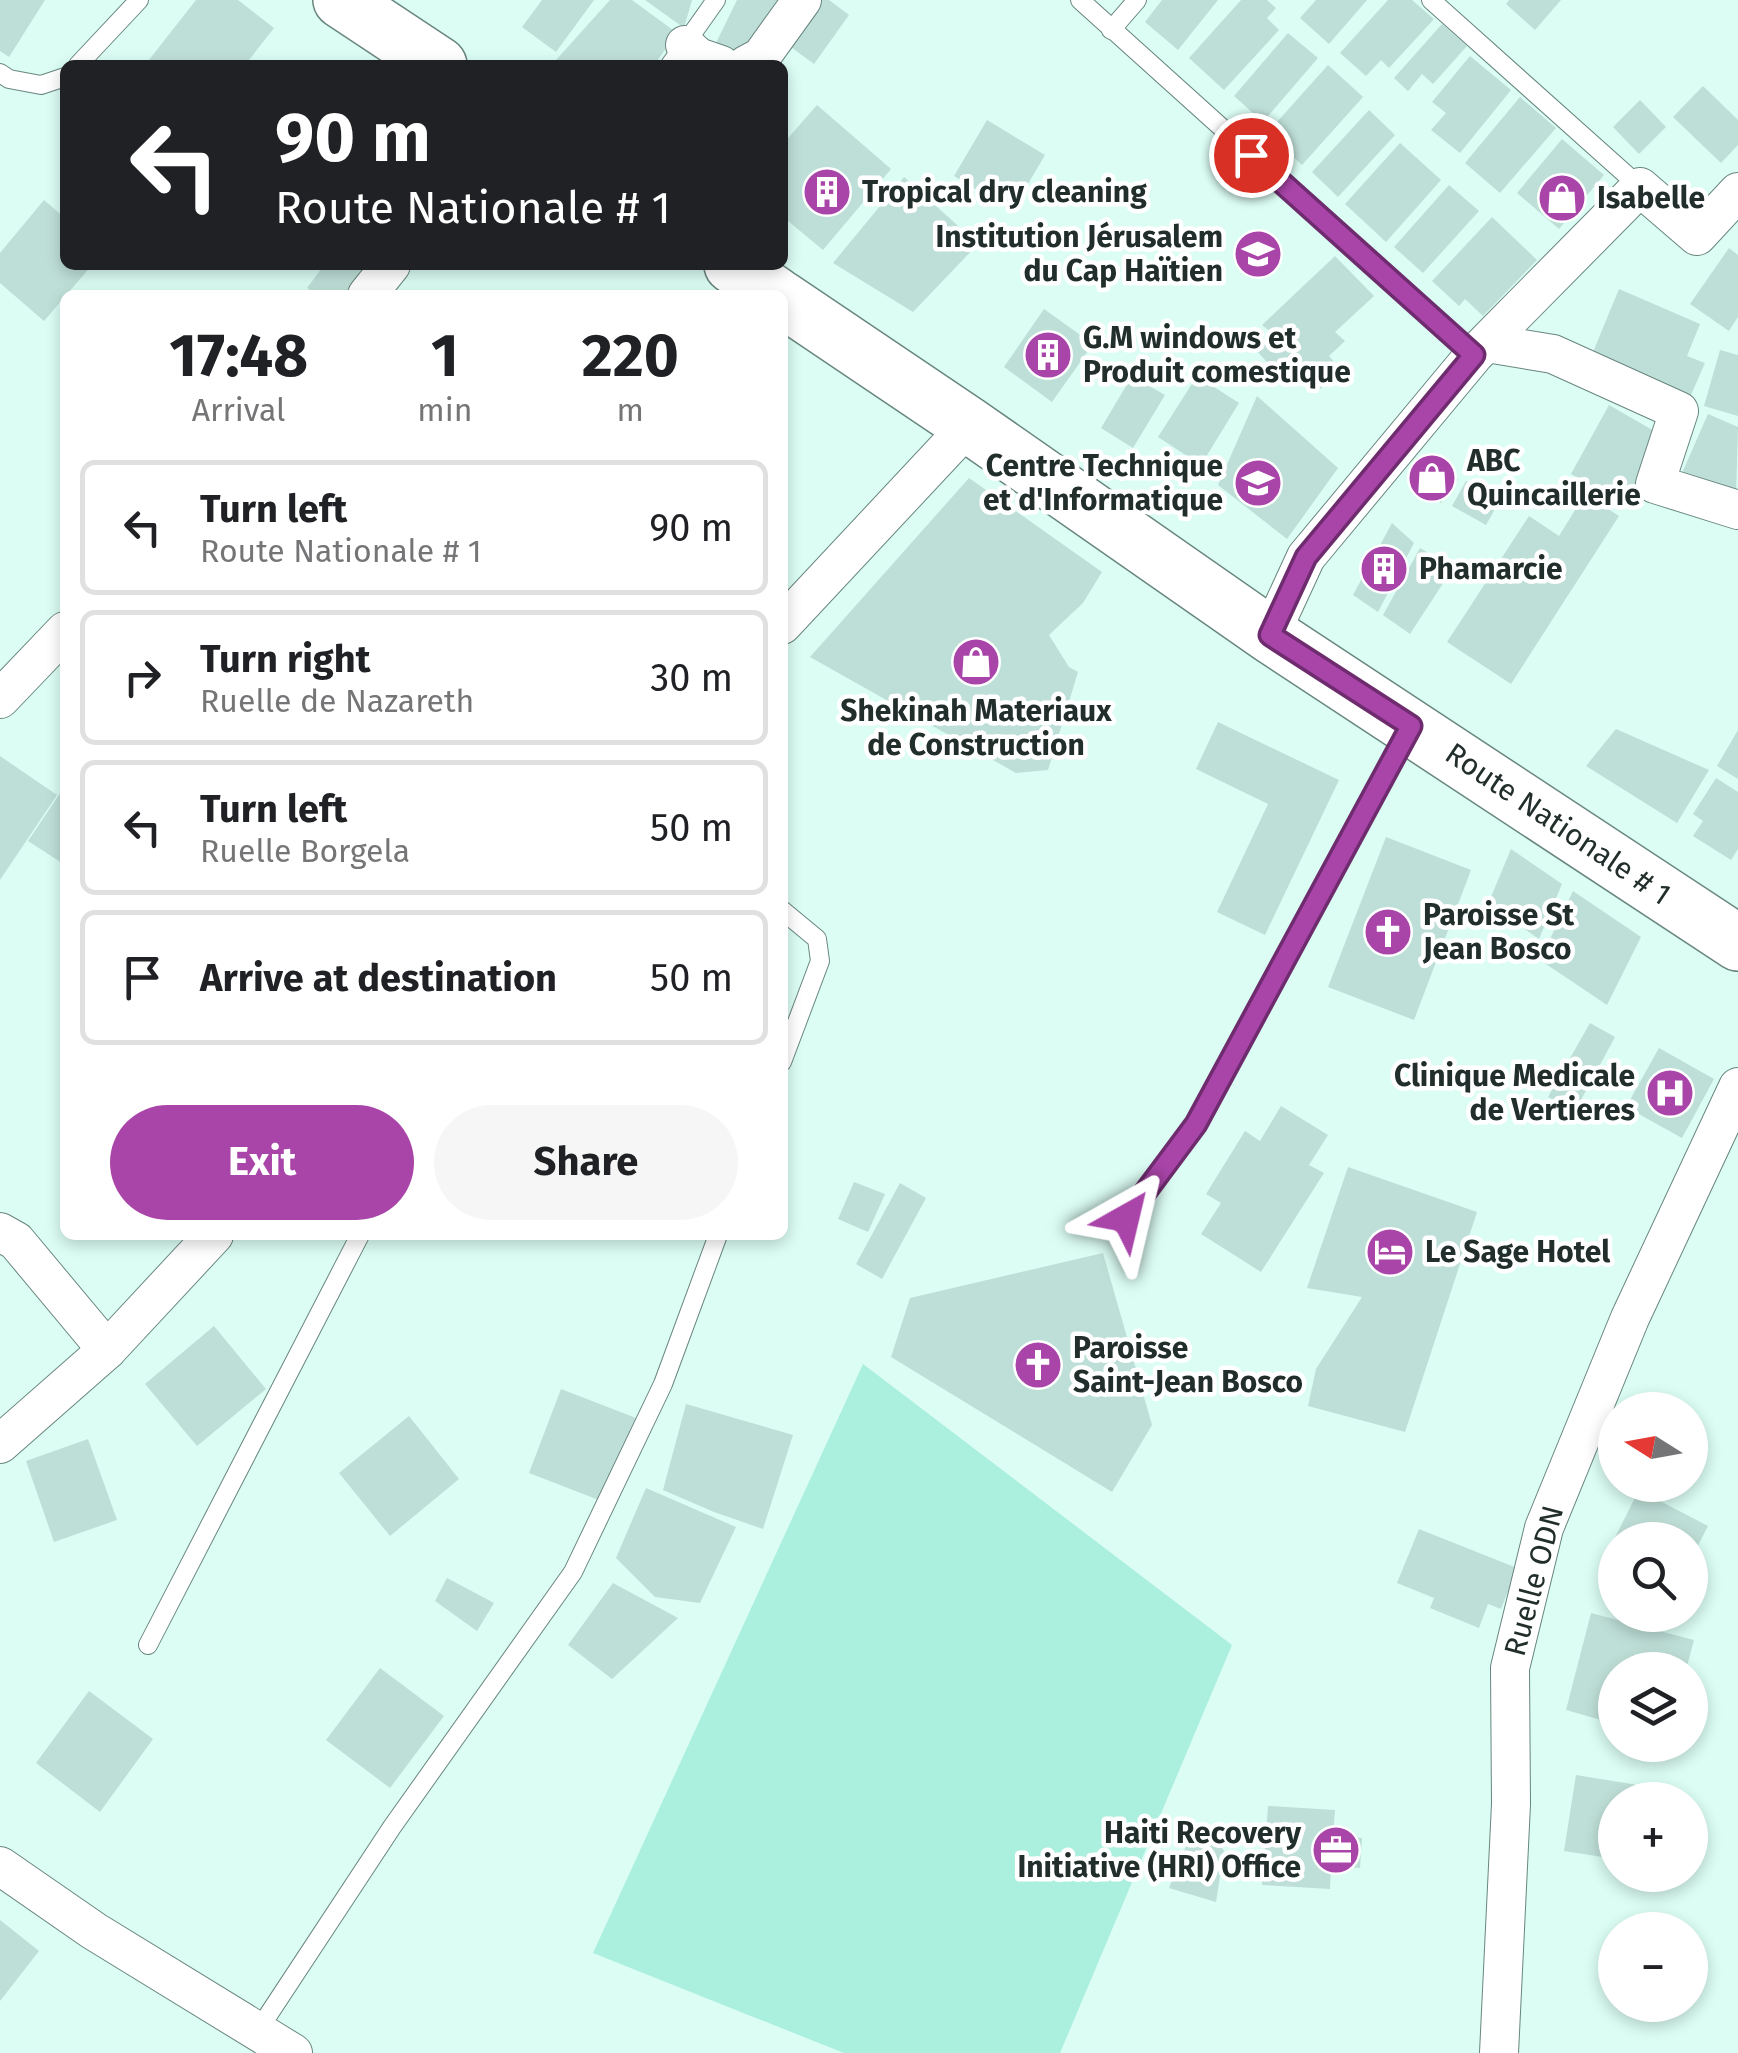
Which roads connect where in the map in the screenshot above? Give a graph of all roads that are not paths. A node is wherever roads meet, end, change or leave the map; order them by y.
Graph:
1 (139, 0) edge
2 (340, 0) edge
3 (716, 0) edge
4 (802, 0) edge
5 (1080, 0) edge
6 (1137, 0) edge
7 (1431, 0) edge
8 (1111, 30) junction
9 (677, 55) edge
10 (83, 60) edge
11 (430, 60) edge
12 (707, 60) edge
13 (755, 60) edge
14 (0, 73) edge
15 (60, 79) edge
16 (1640, 187) junction
17 (1738, 192) edge
18 (387, 270) edge
19 (739, 270) edge
20 (371, 290) edge
21 (769, 290) edge
22 (788, 303) edge
23 (1480, 349) junction
24 (969, 425) junction
25 (1738, 510) edge
26 (788, 620) edge
27 (1270, 635) junction
28 (60, 636) edge
29 (0, 699) edge
30 (1411, 726) junction
31 (788, 915) edge
32 (1738, 944) edge
33 (788, 1046) edge
34 (1738, 1088) edge
35 (1126, 1218) dead end
36 (0, 1232) edge
37 (209, 1240) edge
38 (357, 1240) edge
39 (716, 1240) edge
40 (107, 1350) junction
41 (0, 1444) edge
42 (148, 1645) dead end
43 (0, 1866) edge
44 (257, 2032) junction
45 (293, 2053) edge
46 (1500, 2053) edge

1 - 10 lane
2 - 11 main road
3 - 9 lane
4 - 13 street
5 - 8 lane
6 - 8 lane
7 - 16 lane
8 - 23 lane
9 - 12 street
14 - 15 lane
16 - 17 street
16 - 23 street
18 - 20 street
19 - 21 main road
22 - 24 main road, Route Nationale # 1
23 - 25 street
23 - 27 street
24 - 26 street
24 - 27 main road, Route Nationale # 1
27 - 30 main road, Route Nationale # 1
28 - 29 street
30 - 32 main road, Route Nationale # 1
30 - 35 lane
31 - 33 lane
34 - 46 street, Ruelle ODN
36 - 40 street
37 - 40 street
38 - 42 lane
39 - 44 lane
40 - 41 street
43 - 44 street
44 - 45 street

